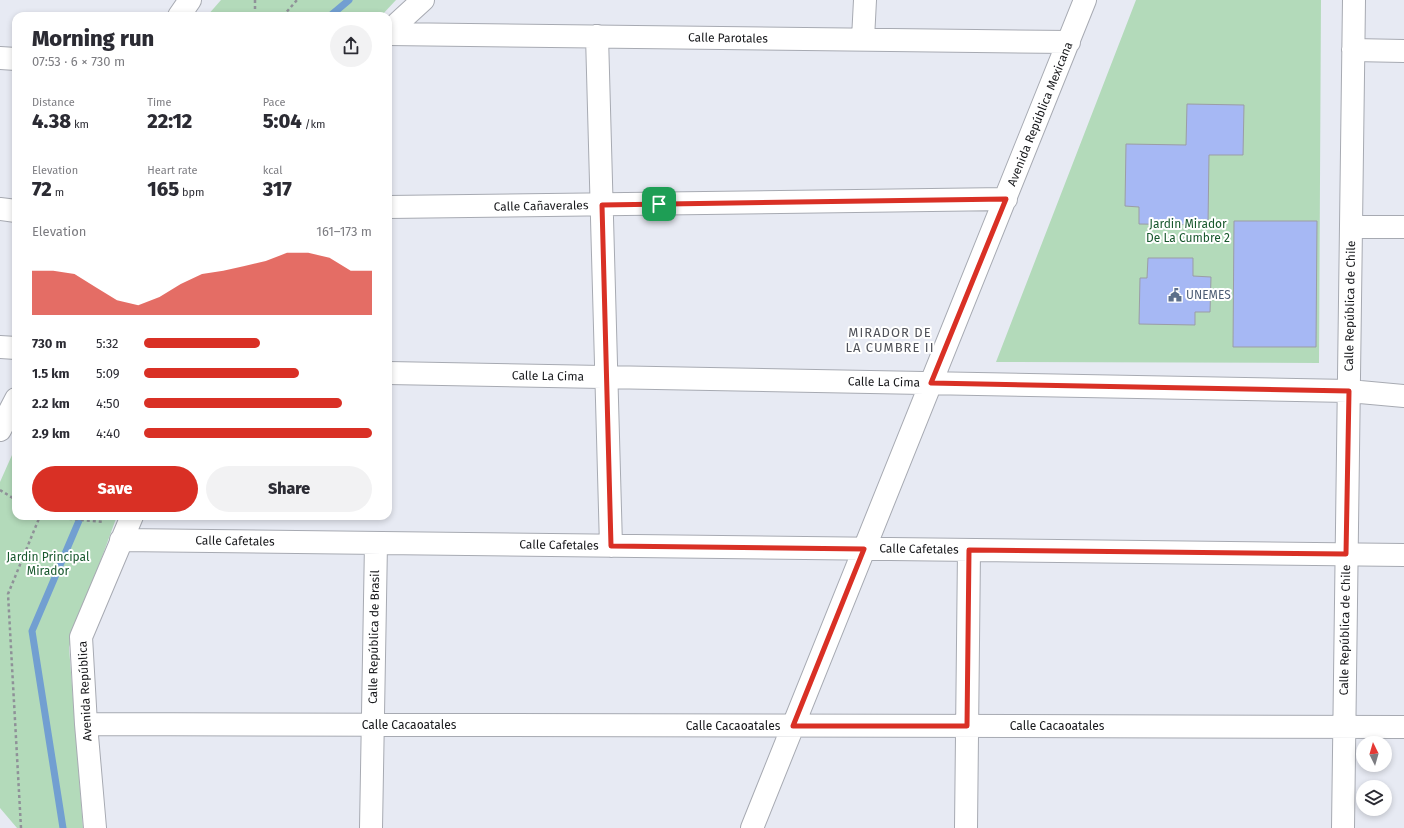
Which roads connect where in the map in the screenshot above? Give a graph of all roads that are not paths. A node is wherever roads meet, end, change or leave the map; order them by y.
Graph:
1 (190, 0) edge
2 (422, 0) edge
3 (865, 0) edge
4 (1085, 0) edge
5 (1354, 0) edge
6 (182, 12) edge
7 (392, 29) edge
8 (392, 33) edge
9 (597, 36) junction
10 (864, 39) junction
11 (1069, 42) junction
12 (1353, 50) junction
13 (1404, 51) edge
14 (0, 58) edge
15 (12, 59) edge
16 (1006, 199) junction
17 (602, 205) junction
18 (392, 208) edge
19 (0, 209) edge
20 (12, 210) edge
21 (1351, 227) junction
22 (1404, 227) edge
23 (0, 347) edge
24 (12, 348) edge
25 (392, 373) edge
26 (606, 377) junction
27 (931, 383) junction
28 (1349, 391) junction
29 (1404, 396) edge
30 (12, 407) edge
31 (0, 430) edge
32 (127, 527) edge
33 (376, 543) junction
34 (611, 546) junction
35 (864, 549) junction
36 (969, 550) junction
37 (1346, 554) junction
38 (1404, 555) edge
39 (86, 724) junction
40 (373, 725) junction
41 (793, 726) junction
42 (967, 726) junction
43 (1344, 727) junction
44 (1404, 727) edge
45 (95, 828) edge
46 (370, 828) edge
47 (752, 828) edge
48 (966, 828) edge
49 (1343, 828) edge

1 - 6 street
2 - 7 street
3 - 10 street
4 - 11 street, Avenida República Mexicana
5 - 12 street, Calle República de Chile
8 - 9 street, Calle Parotales
9 - 10 street, Calle Parotales
9 - 17 street
10 - 11 street, Calle Parotales
11 - 16 street, Avenida República Mexicana
12 - 13 street
12 - 21 street, Calle República de Chile
14 - 15 street
16 - 17 street, Calle Cañaverales
16 - 27 street, Avenida República Mexicana
17 - 18 street, Calle Cañaverales
17 - 26 street
19 - 20 street
21 - 22 street
21 - 28 street, Calle República de Chile
23 - 24 street
25 - 26 street, Calle La Cima
26 - 27 street, Calle La Cima
26 - 34 street
27 - 28 street, Calle La Cima
27 - 35 street, Avenida República Mexicana
28 - 29 street, Calle La Cima
28 - 37 street, Calle República de Chile
30 - 31 street
32 - 33 street, Calle Cafetales
32 - 39 street, Avenida República
33 - 34 street, Calle Cafetales
33 - 40 street, Calle República de Brasil
34 - 35 street, Calle Cafetales
35 - 36 street, Calle Cafetales
35 - 41 street, Avenida República Mexicana
36 - 37 street, Calle Cafetales
36 - 42 street
37 - 38 street, Calle Cafetales
37 - 43 street, Calle República de Chile
39 - 40 street, Calle Cacaoatales
39 - 45 street, Avenida República
40 - 41 street, Calle Cacaoatales
40 - 46 street, Calle República de Brasil
41 - 42 street, Calle Cacaoatales
41 - 47 street, Avenida República Mexicana
42 - 43 street, Calle Cacaoatales
42 - 48 street
43 - 44 street, Calle Cacaoatales
43 - 49 street, Calle República de Chile

